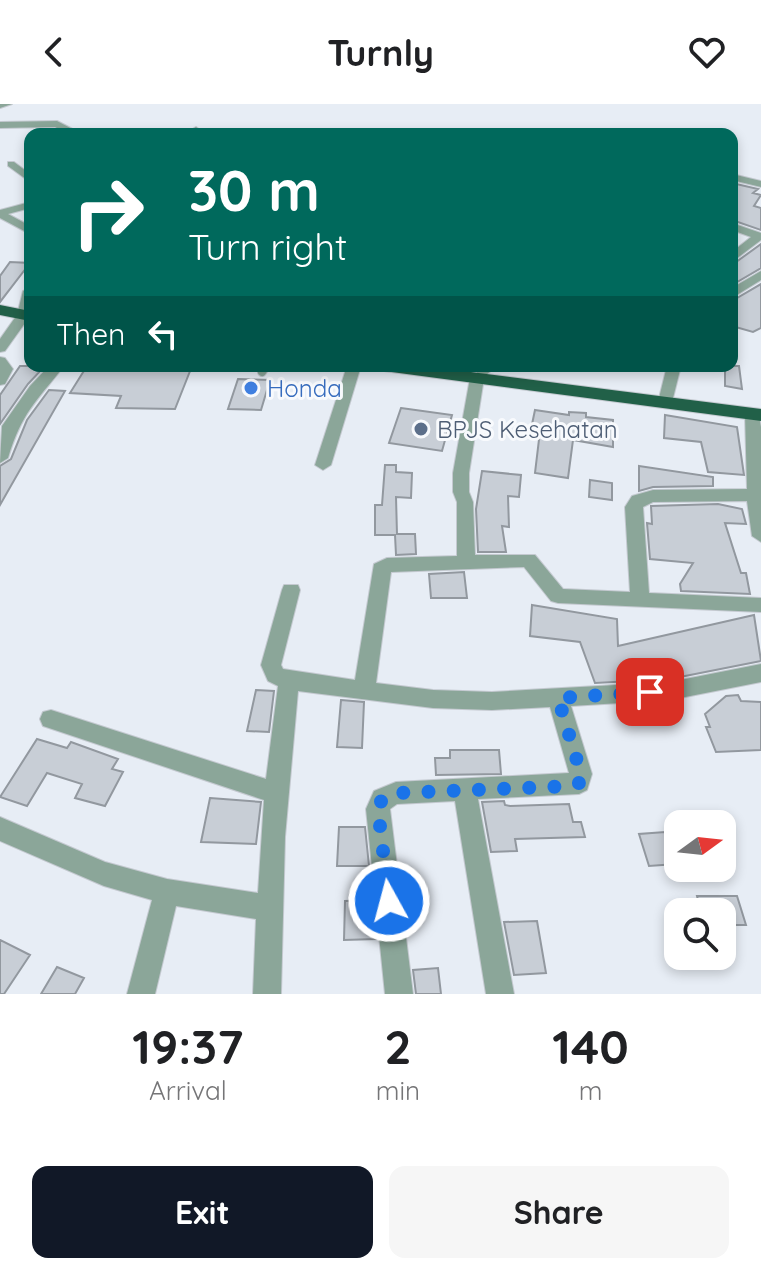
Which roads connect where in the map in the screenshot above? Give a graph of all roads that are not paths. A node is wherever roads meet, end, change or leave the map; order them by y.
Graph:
1 (8, 104) edge
2 (0, 105) edge
3 (0, 125) edge
4 (68, 128) edge
5 (741, 166) dead end
6 (738, 170) edge
7 (738, 179) edge
8 (761, 184) edge
9 (24, 207) edge
10 (0, 213) edge
11 (24, 227) edge
12 (738, 228) edge
13 (738, 253) edge
14 (755, 278) edge
15 (738, 290) edge
16 (0, 310) edge
17 (24, 315) edge
18 (24, 320) edge
19 (0, 348) edge
20 (0, 361) edge
21 (51, 372) edge
22 (352, 372) edge
23 (483, 372) edge
24 (672, 372) edge
25 (0, 381) edge
26 (665, 402) junction
27 (757, 415) edge
28 (0, 458) edge
29 (323, 465) dead end
30 (755, 495) junction
31 (761, 536) edge
32 (466, 563) junction
33 (291, 590) dead end
34 (640, 600) junction
35 (761, 605) edge
36 (761, 673) edge
37 (289, 681) junction
38 (364, 691) junction
39 (558, 698) junction
40 (51, 719) dead end
41 (465, 791) junction
42 (278, 794) junction
43 (0, 829) edge
44 (167, 892) junction
45 (269, 908) junction
46 (141, 994) edge
47 (267, 994) edge
48 (399, 994) edge
49 (500, 994) edge

1 - 2 street
3 - 4 street
5 - 6 street
7 - 8 street
9 - 10 street
10 - 11 street
12 - 13 street
14 - 15 street
16 - 17 highway
18 - 19 street
20 - 25 street
21 - 28 street
22 - 29 street
23 - 26 highway
23 - 32 street
24 - 26 street
26 - 27 highway
27 - 30 street
30 - 31 street
30 - 34 street
32 - 34 street
32 - 38 street
33 - 37 street
34 - 35 street
36 - 39 street
37 - 38 street
37 - 42 street
38 - 39 street
39 - 41 street
40 - 42 street
41 - 48 street
41 - 49 street
42 - 45 street
43 - 44 street
44 - 45 street
44 - 46 street
45 - 47 street

